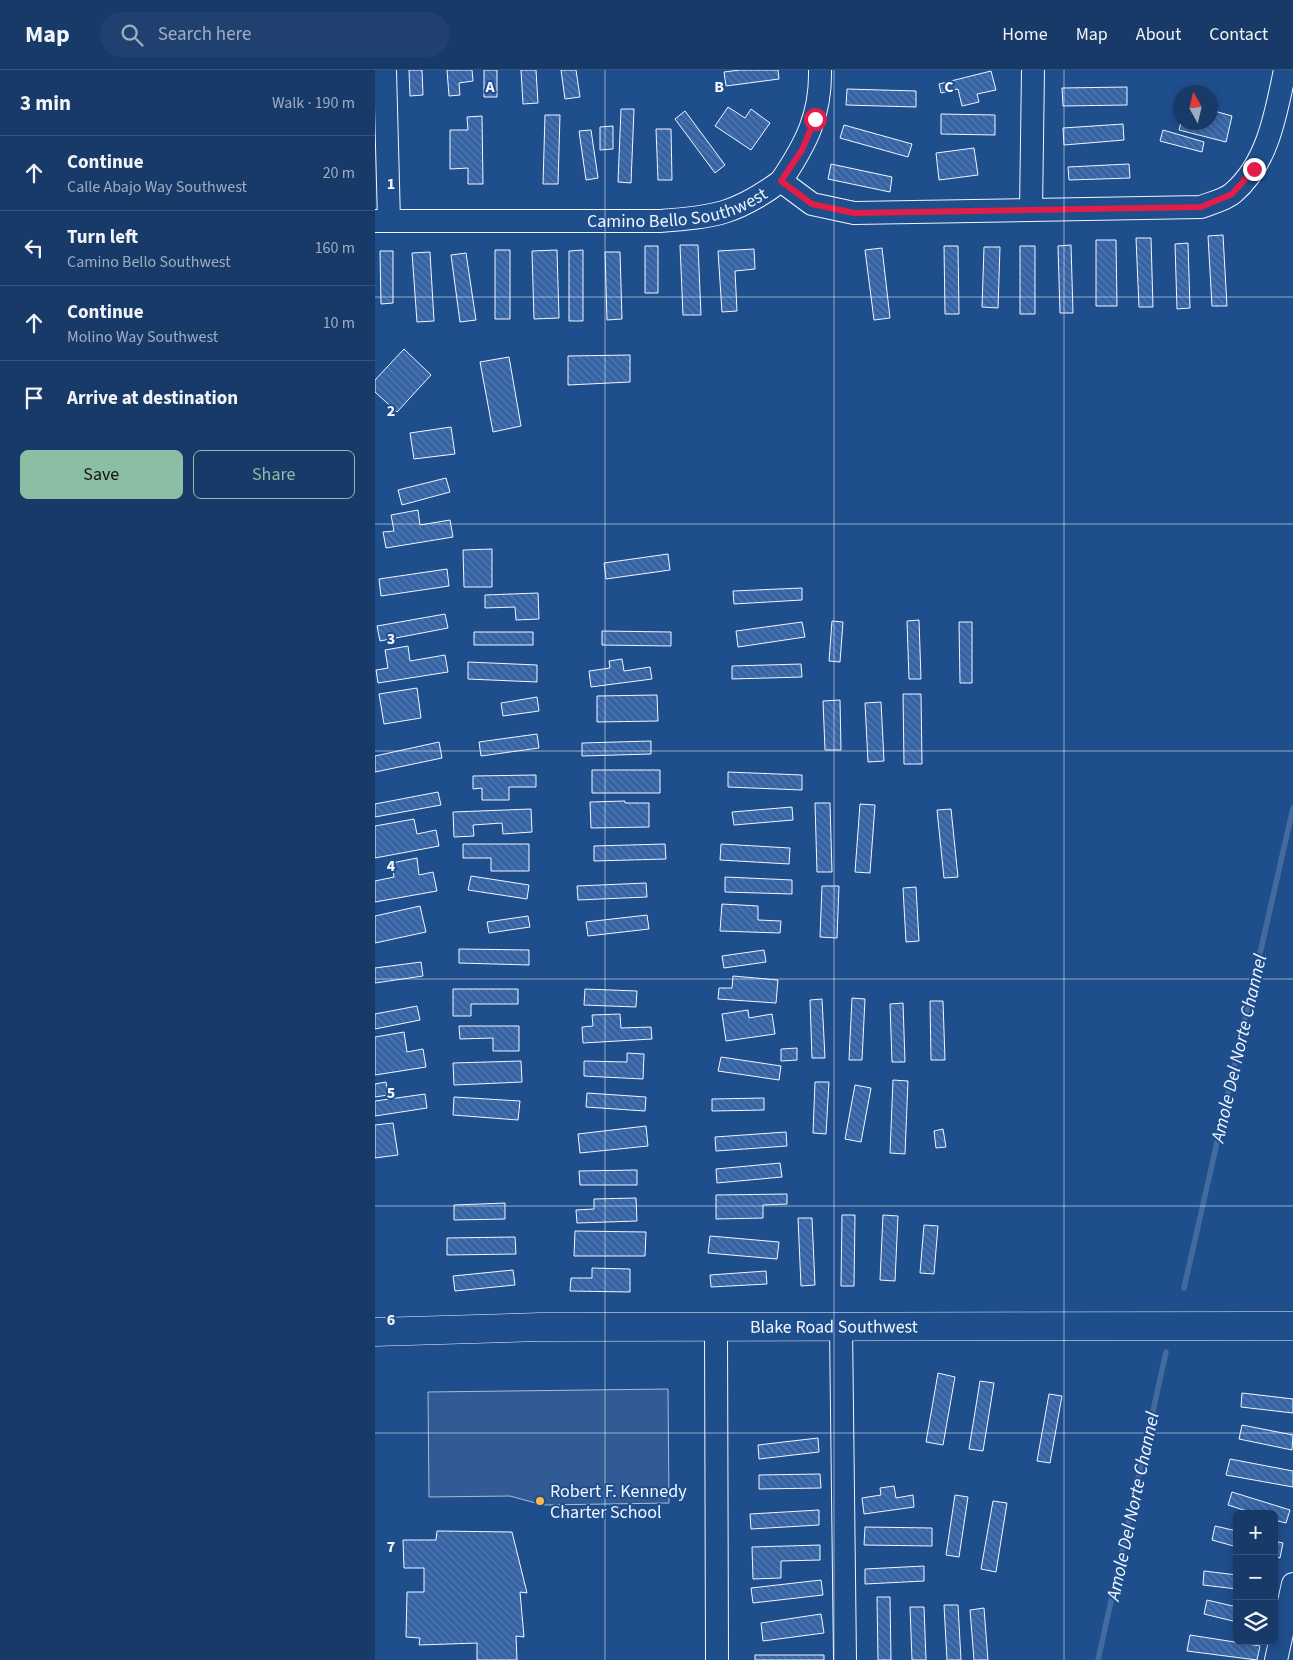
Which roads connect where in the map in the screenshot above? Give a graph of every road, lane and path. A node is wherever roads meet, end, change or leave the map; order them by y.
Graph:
1 (385, 70) edge
2 (820, 70) edge
3 (1033, 70) edge
4 (1285, 70) edge
5 (781, 181) junction
6 (1031, 210) junction
7 (382, 221) edge
8 (1293, 1326) edge
9 (841, 1327) junction
10 (717, 1328) junction
11 (375, 1332) edge
12 (1293, 1584) edge
13 (717, 1660) edge
14 (845, 1660) edge
15 (1276, 1660) edge

1 - 7 street
2 - 5 street
3 - 6 street
4 - 6 street, Camino Bello Southwest
5 - 6 street, Camino Bello Southwest
5 - 7 street, Camino Bello Southwest
8 - 9 main road, Blake Road Southwest
9 - 10 main road, Blake Road Southwest
9 - 14 street
10 - 11 main road, Blake Road Southwest
10 - 13 street
12 - 15 street

